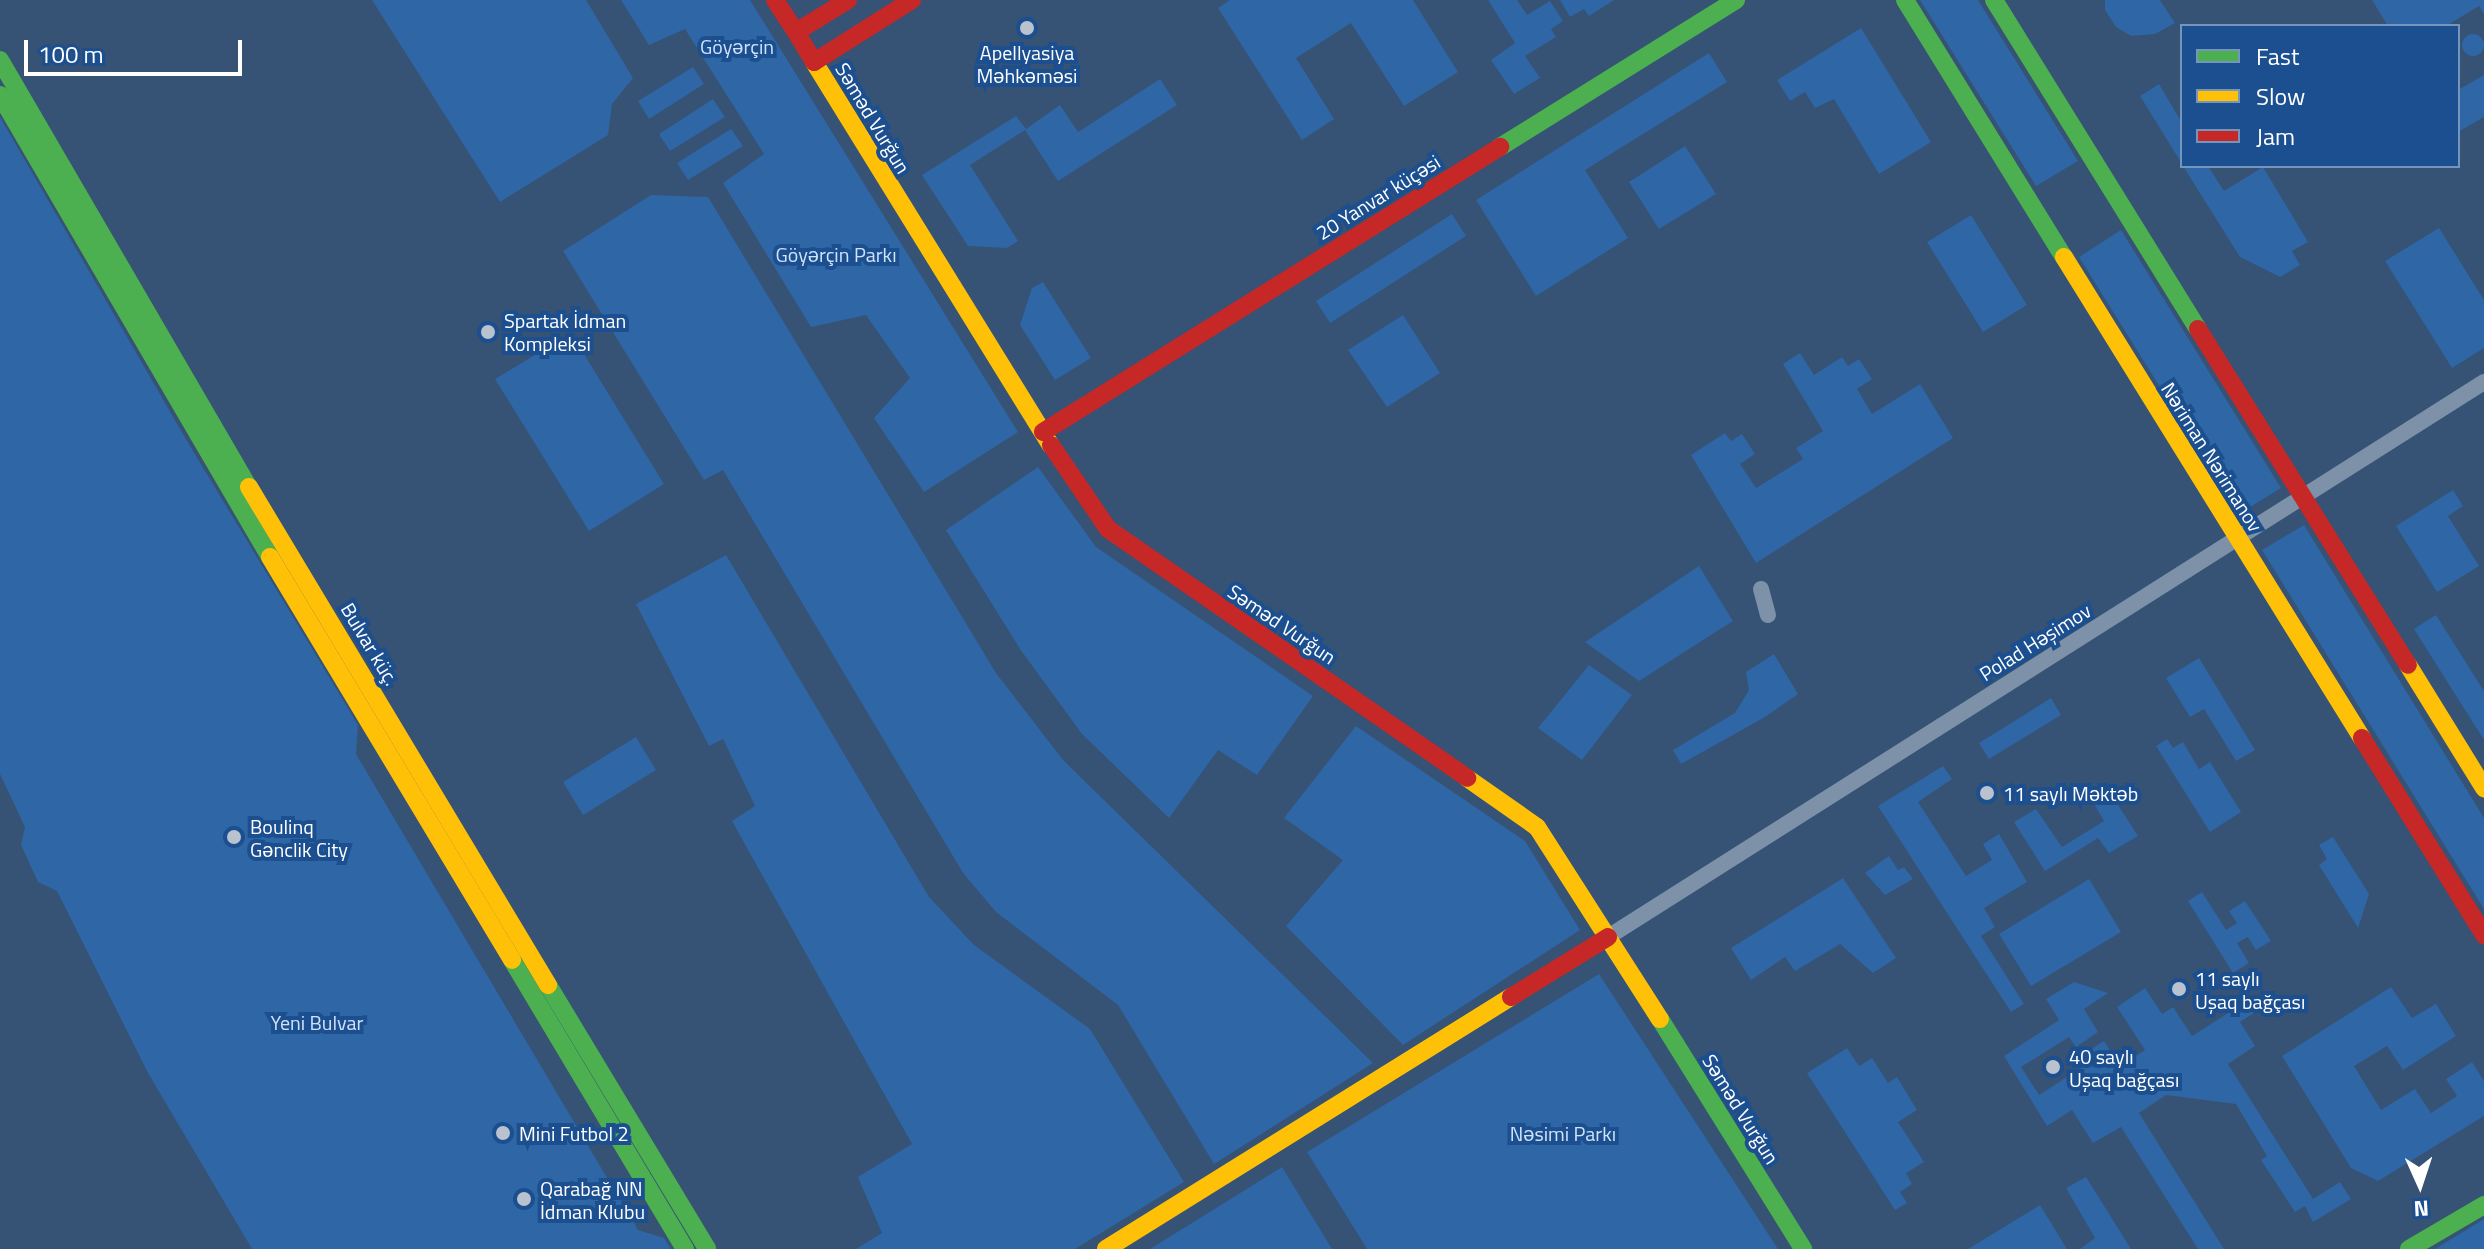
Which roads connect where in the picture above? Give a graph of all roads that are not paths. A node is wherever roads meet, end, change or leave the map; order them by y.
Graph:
1 (775, 0) edge
2 (848, 0) edge
3 (912, 0) edge
4 (1736, 0) edge
5 (1905, 0) edge
6 (1994, 0) edge
7 (796, 32) junction
8 (0, 60) edge
9 (814, 62) junction
10 (0, 95) edge
11 (2484, 382) edge
12 (1043, 432) junction
13 (2300, 498) junction
14 (2237, 538) junction
15 (1761, 589) dead end
16 (1768, 615) dead end
17 (2484, 788) edge
18 (450, 839) junction
19 (2484, 935) edge
20 (1608, 937) junction
21 (2484, 1205) edge
22 (693, 1244) edge
23 (1106, 1249) edge
24 (1803, 1249) edge
25 (2409, 1249) edge

1 - 7 main road, Səməd Vurğun
2 - 7 main road
3 - 9 main road
4 - 12 main road, 20 Yanvar küçəsi
5 - 14 main road, Nəriman Nərimanov
6 - 13 main road
7 - 9 main road, Səməd Vurğun
8 - 18 main road, Bulvar küç.
9 - 12 main road, Səməd Vurğun
10 - 18 main road, Bulvar küç.
11 - 13 street, Polad Həşimov
12 - 20 main road, Səməd Vurğun
13 - 14 street, Polad Həşimov
13 - 17 main road
14 - 19 main road, Nəriman Nərimanov
14 - 20 street, Polad Həşimov
15 - 16 street
18 - 22 main road, Bulvar küç.
20 - 23 main road
20 - 24 main road, Səməd Vurğun
21 - 25 main road

